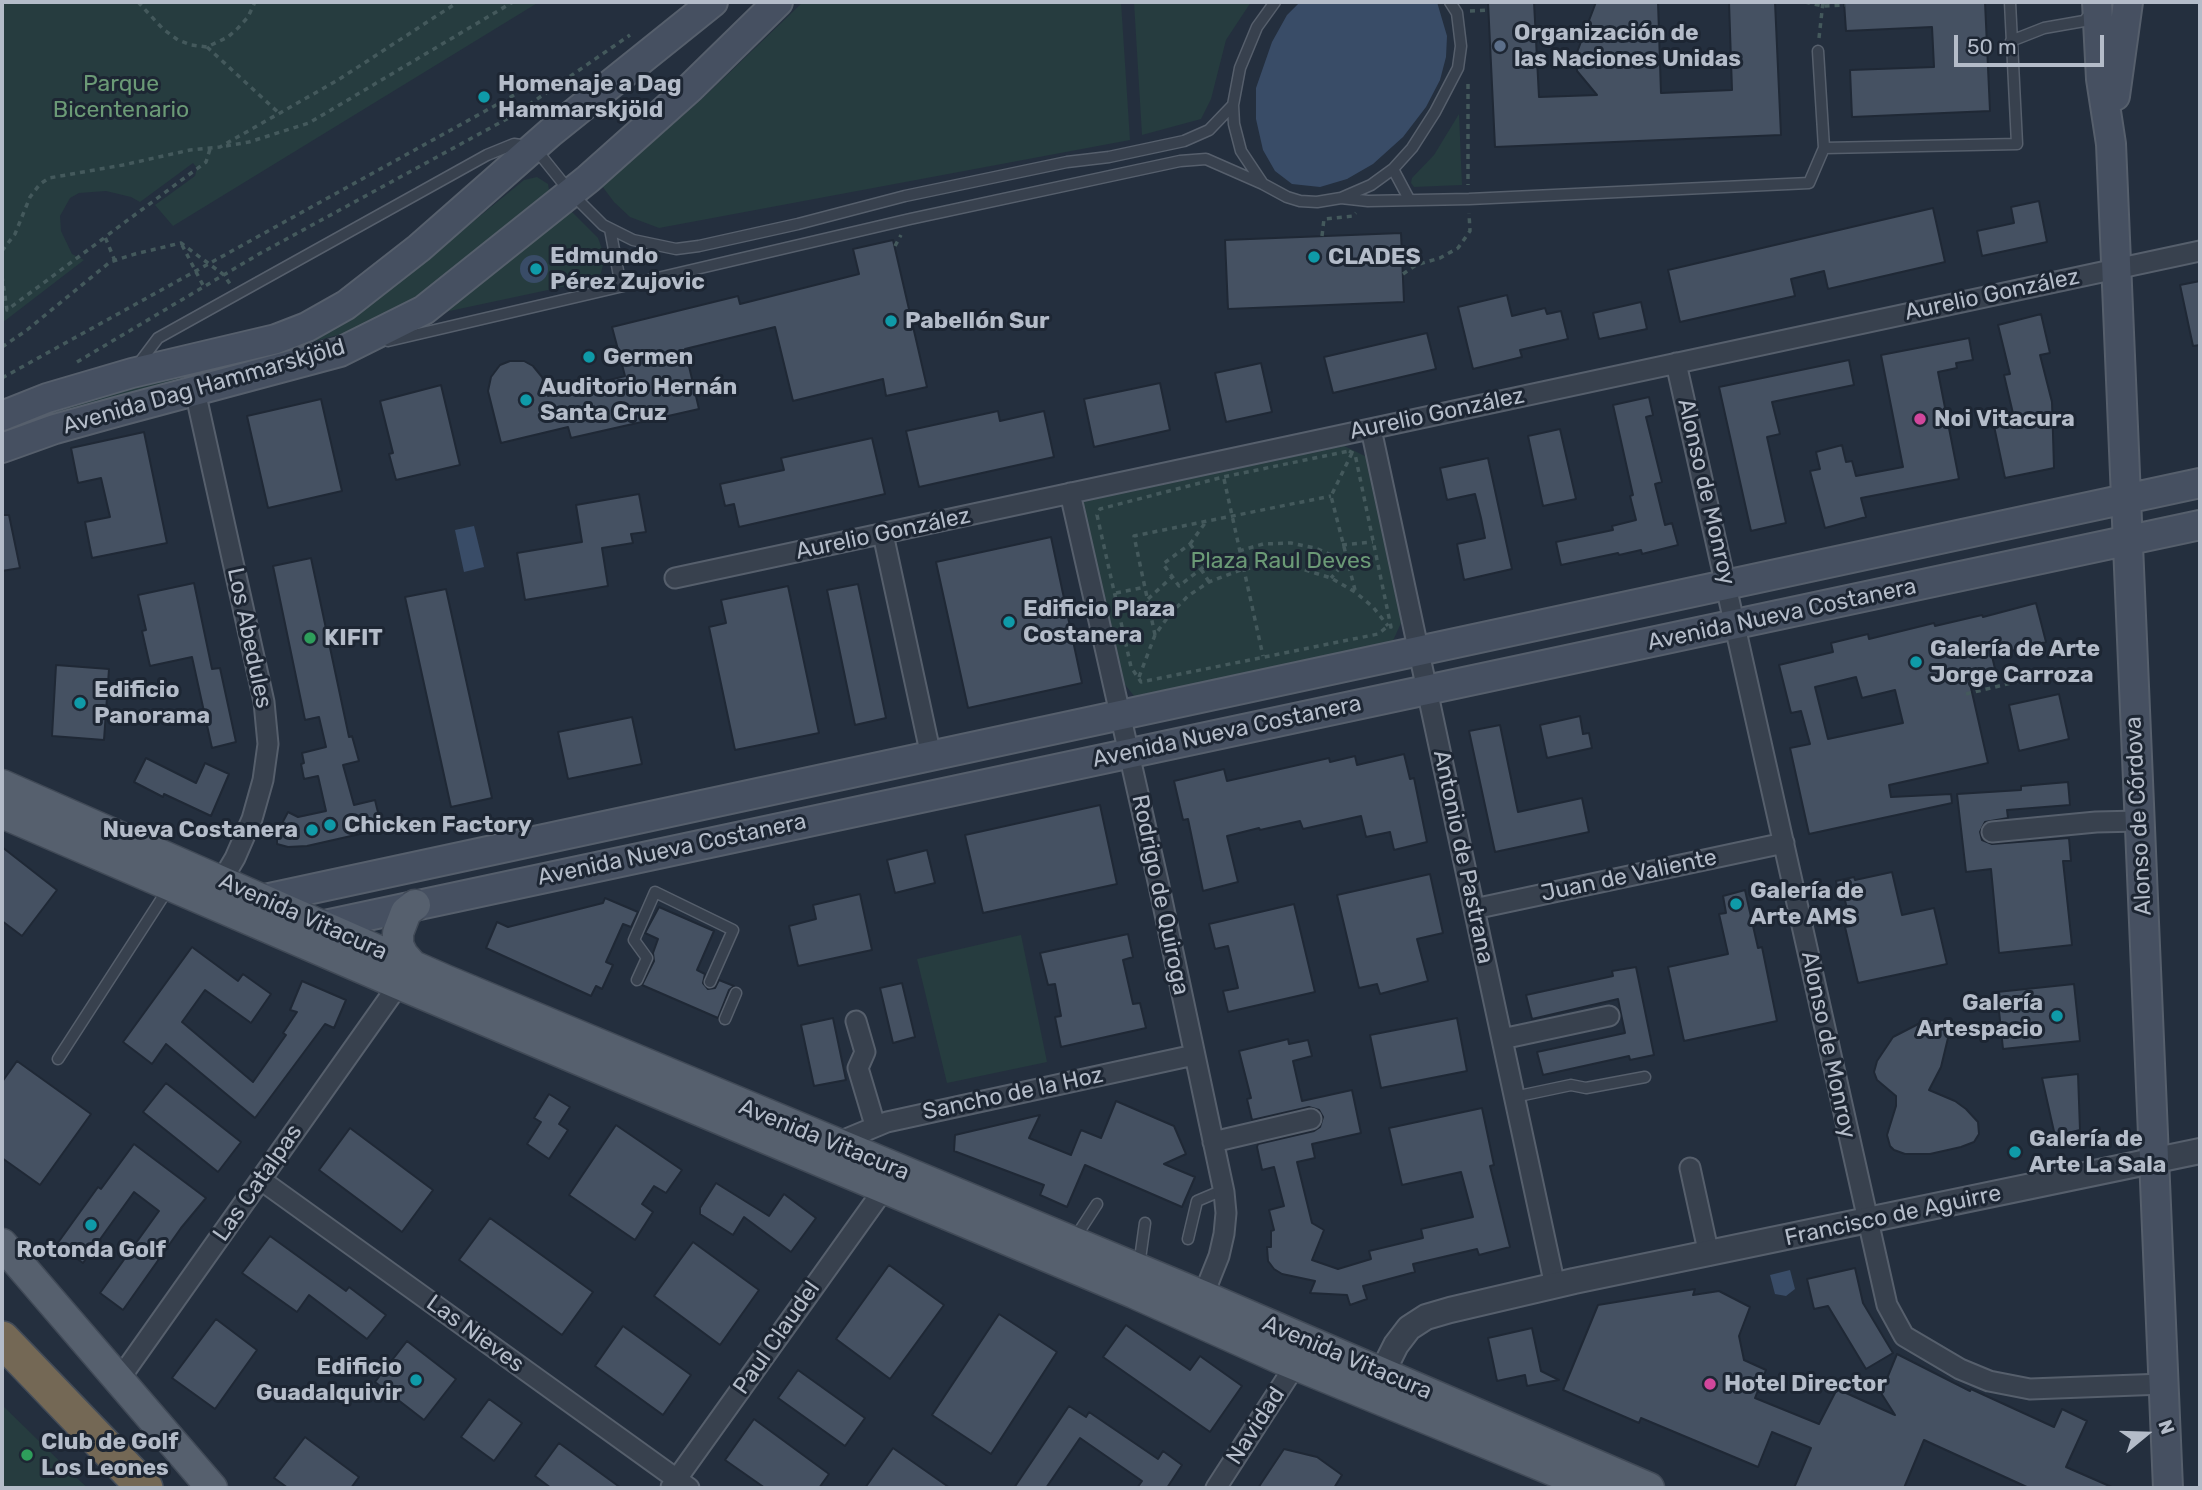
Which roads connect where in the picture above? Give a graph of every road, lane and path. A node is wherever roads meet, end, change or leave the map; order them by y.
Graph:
1 (138, 2) edge
2 (255, 2) edge
3 (458, 2) edge
4 (513, 2) edge
5 (713, 2) edge
6 (778, 2) edge
7 (1275, 2) edge
8 (1450, 2) edge
9 (1466, 2) edge
10 (1805, 2) edge
11 (2011, 2) edge
12 (2095, 3) edge
13 (2128, 3) edge
14 (1823, 4) edge
15 (1844, 5) dead end
16 (1467, 12) dead end
17 (635, 32) dead end
18 (2011, 41) junction
19 (207, 47) junction
20 (1818, 51) joint
21 (1468, 79) dead end
22 (516, 94) dead end
23 (1233, 105) junction
24 (280, 114) junction
25 (2111, 144) junction
26 (220, 147) junction
27 (534, 147) junction
28 (1825, 148) junction
29 (210, 149) junction
30 (1393, 169) junction
31 (1263, 184) junction
32 (571, 194) junction
33 (1341, 198) junction
34 (1409, 199) junction
35 (1469, 199) junction
36 (1353, 216) dead end
37 (610, 229) junction
38 (1322, 236) dead end
39 (105, 237) junction
40 (181, 243) junction
41 (2, 251) edge
42 (2200, 251) edge
43 (115, 261) junction
44 (209, 264) junction
45 (2115, 268) junction
46 (195, 271) junction
47 (1403, 274) dead end
48 (224, 275) junction
49 (2, 276) edge
50 (621, 286) junction
51 (205, 288) junction
52 (237, 294) junction
53 (2, 347) edge
54 (340, 352) junction
55 (1676, 363) junction
56 (74, 364) dead end
57 (132, 373) junction
58 (2, 378) edge
59 (195, 391) junction
60 (2, 416) edge
61 (1371, 429) junction
62 (2, 448) edge
63 (1352, 453) dead end
64 (1223, 477) dead end
65 (2200, 484) edge
66 (1070, 493) junction
67 (1331, 496) junction
68 (2124, 500) junction
69 (1100, 509) dead end
70 (1232, 517) junction
71 (1207, 521) junction
72 (2200, 525) edge
73 (883, 534) junction
74 (2127, 541) junction
75 (1373, 542) dead end
76 (1190, 544) junction
77 (1342, 545) junction
78 (1239, 551) junction
79 (1346, 561) junction
80 (1201, 569) junction
81 (1243, 569) junction
82 (1172, 577) junction
83 (675, 578) dead end
84 (1331, 578) junction
85 (1209, 582) junction
86 (1727, 585) junction
87 (1145, 587) junction
88 (1355, 592) junction
89 (1116, 593) junction
90 (1147, 599) junction
91 (1735, 624) junction
92 (1155, 635) junction
93 (1419, 651) junction
94 (1263, 656) junction
95 (1139, 677) junction
96 (2028, 679) dead end
97 (1427, 690) junction
98 (1966, 694) dead end
99 (1121, 715) junction
100 (1129, 753) junction
101 (931, 757) junction
102 (2, 785) edge
103 (678, 812) junction
104 (2, 813) edge
105 (2139, 821) junction
106 (1992, 832) dead end
107 (1784, 843) junction
108 (699, 845) junction
109 (222, 880) junction
110 (171, 885) junction
111 (415, 905) junction
112 (260, 909) junction
113 (1474, 909) junction
114 (323, 927) junction
115 (405, 974) junction
116 (636, 980) dead end
117 (710, 982) dead end
118 (736, 993) dead end
119 (1609, 1016) dead end
120 (725, 1019) dead end
121 (856, 1021) dead end
122 (1502, 1039) junction
123 (1194, 1055) junction
124 (58, 1059) dead end
125 (1645, 1077) dead end
126 (1514, 1097) junction
127 (1311, 1119) dead end
128 (875, 1125) junction
129 (1213, 1142) junction
130 (834, 1144) junction
131 (2200, 1151) edge
132 (2154, 1161) junction
133 (1689, 1168) dead end
134 (261, 1180) junction
135 (884, 1189) junction
136 (1223, 1190) junction
137 (1097, 1203) dead end
138 (1867, 1222) junction
139 (1145, 1223) dead end
140 (1188, 1239) dead end
141 (1072, 1242) junction
142 (2, 1244) edge
143 (1709, 1255) junction
144 (1138, 1270) junction
145 (1555, 1286) junction
146 (1203, 1296) junction
147 (2, 1339) edge
148 (1334, 1353) junction
149 (1296, 1364) junction
150 (1382, 1373) junction
151 (118, 1381) junction
152 (2164, 1384) junction
153 (679, 1485) edge
154 (1641, 1486) edge
155 (145, 1488) edge
156 (212, 1488) edge
157 (1216, 1488) edge
158 (1597, 1488) edge
159 (2168, 1488) edge

1 - 19 path
2 - 19 path
3 - 24 path
4 - 26 path
5 - 27 main road, Avenida Dag Hammarskjöld
6 - 32 main road, Avenida Dag Hammarskjöld
7 - 23 lane
8 - 30 lane
9 - 16 path
10 - 14 path
11 - 18 lane
12 - 13 main road
12 - 18 lane
12 - 25 main road, Alonso de Córdova
13 - 25 main road, Alonso de Córdova
14 - 15 path
14 - 20 path
17 - 48 path
18 - 28 lane
19 - 24 path
20 - 28 lane
21 - 35 path
22 - 44 path
23 - 31 lane
23 - 37 lane
24 - 26 path
25 - 45 main road, Alonso de Córdova
26 - 29 path
27 - 32 lane
27 - 52 lane
27 - 57 main road, Avenida Dag Hammarskjöld
28 - 35 lane
29 - 39 path
29 - 41 path
30 - 33 lane
30 - 34 lane
31 - 33 lane
31 - 50 lane
32 - 37 lane
32 - 54 main road, Avenida Dag Hammarskjöld
33 - 34 lane
34 - 35 lane
35 - 47 path
36 - 38 path
37 - 50 lane
39 - 43 path
39 - 49 path
40 - 43 path
40 - 44 path
40 - 46 path
42 - 45 street, Aurelio González
43 - 53 path
44 - 46 path
44 - 48 path
45 - 55 street, Aurelio González
45 - 68 main road, Alonso de Córdova
46 - 51 path
46 - 58 path
48 - 51 path
48 - 52 path
50 - 54 lane
51 - 56 path
52 - 57 lane
54 - 59 main road, Avenida Dag Hammarskjöld
55 - 61 street, Aurelio González
55 - 86 street, Alonso de Monroy
57 - 60 main road, Avenida Dag Hammarskjöld
59 - 62 main road, Avenida Dag Hammarskjöld
59 - 109 street, Los Abedules
61 - 66 street, Aurelio González
61 - 93 street, Antonio de Pastrana
63 - 67 path
64 - 70 path
65 - 68 main road, Avenida Nueva Costanera
66 - 73 street, Aurelio González
66 - 99 street, Rodrigo de Quiroga
67 - 70 path
67 - 77 path
68 - 74 main road, Alonso de Córdova
68 - 86 main road, Avenida Nueva Costanera
69 - 89 path
70 - 71 path
70 - 78 path
71 - 76 path
71 - 87 path
72 - 74 main road, Avenida Nueva Costanera
73 - 83 street, Aurelio González
73 - 101 street
74 - 91 main road, Avenida Nueva Costanera
74 - 105 main road, Alonso de Córdova
75 - 77 path
76 - 80 path
76 - 82 path
77 - 79 path
78 - 79 path
78 - 81 path
79 - 84 path
79 - 88 path
80 - 82 path
80 - 85 path
81 - 84 path
81 - 85 path
81 - 94 path
82 - 90 path
84 - 88 path
85 - 92 path
86 - 91 street, Alonso de Monroy
86 - 93 main road, Avenida Nueva Costanera
87 - 89 path
87 - 90 path
88 - 94 path
89 - 95 path
90 - 92 path
91 - 97 main road, Avenida Nueva Costanera
91 - 107 street, Alonso de Monroy
92 - 95 path
93 - 97 street, Antonio de Pastrana
93 - 99 main road, Avenida Nueva Costanera
94 - 95 path
96 - 98 path
97 - 100 main road, Avenida Nueva Costanera
97 - 113 street, Antonio de Pastrana
99 - 100 street, Rodrigo de Quiroga
99 - 101 main road, Avenida Nueva Costanera
100 - 108 main road, Avenida Nueva Costanera
100 - 123 street, Rodrigo de Quiroga
101 - 103 main road, Avenida Nueva Costanera
102 - 109 main road, Avenida Vitacura
103 - 108 main road
103 - 112 main road, Avenida Nueva Costanera
104 - 110 main road, Avenida Vitacura
105 - 106 street
105 - 132 main road, Alonso de Córdova
107 - 113 street, Juan de Valiente
107 - 138 street, Alonso de Monroy
108 - 111 main road, Avenida Nueva Costanera
109 - 112 main road, Avenida Vitacura
110 - 112 main road, Avenida Vitacura
110 - 124 lane
111 - 114 main road, Avenida Nueva Costanera
111 - 115 main road
112 - 114 main road, Avenida Vitacura
112 - 115 main road, Avenida Vitacura
113 - 122 street, Antonio de Pastrana
114 - 115 main road, Avenida Vitacura
115 - 130 main road, Avenida Vitacura
115 - 134 street, Las Catalpas
115 - 135 main road, Avenida Vitacura
116 - 117 lane
118 - 120 lane
119 - 122 street
121 - 128 street
122 - 126 street, Antonio de Pastrana
123 - 128 street, Sancho de la Hoz
123 - 129 street, Rodrigo de Quiroga
125 - 126 lane
126 - 145 street, Antonio de Pastrana
127 - 129 street
128 - 130 street, Sancho de la Hoz
129 - 136 street, Rodrigo de Quiroga
130 - 141 main road, Avenida Vitacura
131 - 132 street, Francisco de Aguirre
132 - 138 street, Francisco de Aguirre
132 - 152 main road, Alonso de Córdova
133 - 143 street
134 - 151 street, Las Catalpas
134 - 153 street, Las Nieves
135 - 149 main road, Avenida Vitacura
135 - 153 street, Paul Claudel
136 - 140 lane
136 - 146 street, Rodrigo de Quiroga
137 - 141 lane
138 - 143 street, Francisco de Aguirre
138 - 152 street, Alonso de Monroy
139 - 144 lane
141 - 144 main road, Avenida Vitacura
142 - 151 main road
143 - 145 street, Francisco de Aguirre
144 - 146 main road, Avenida Vitacura
145 - 150 street, Francisco de Aguirre
146 - 148 main road, Avenida Vitacura
147 - 155 highway
148 - 149 main road
148 - 150 main road, Avenida Vitacura
149 - 157 street, Navidad
149 - 158 main road, Avenida Vitacura
150 - 154 main road, Avenida Vitacura
151 - 156 main road
152 - 159 main road, Alonso de Córdova

